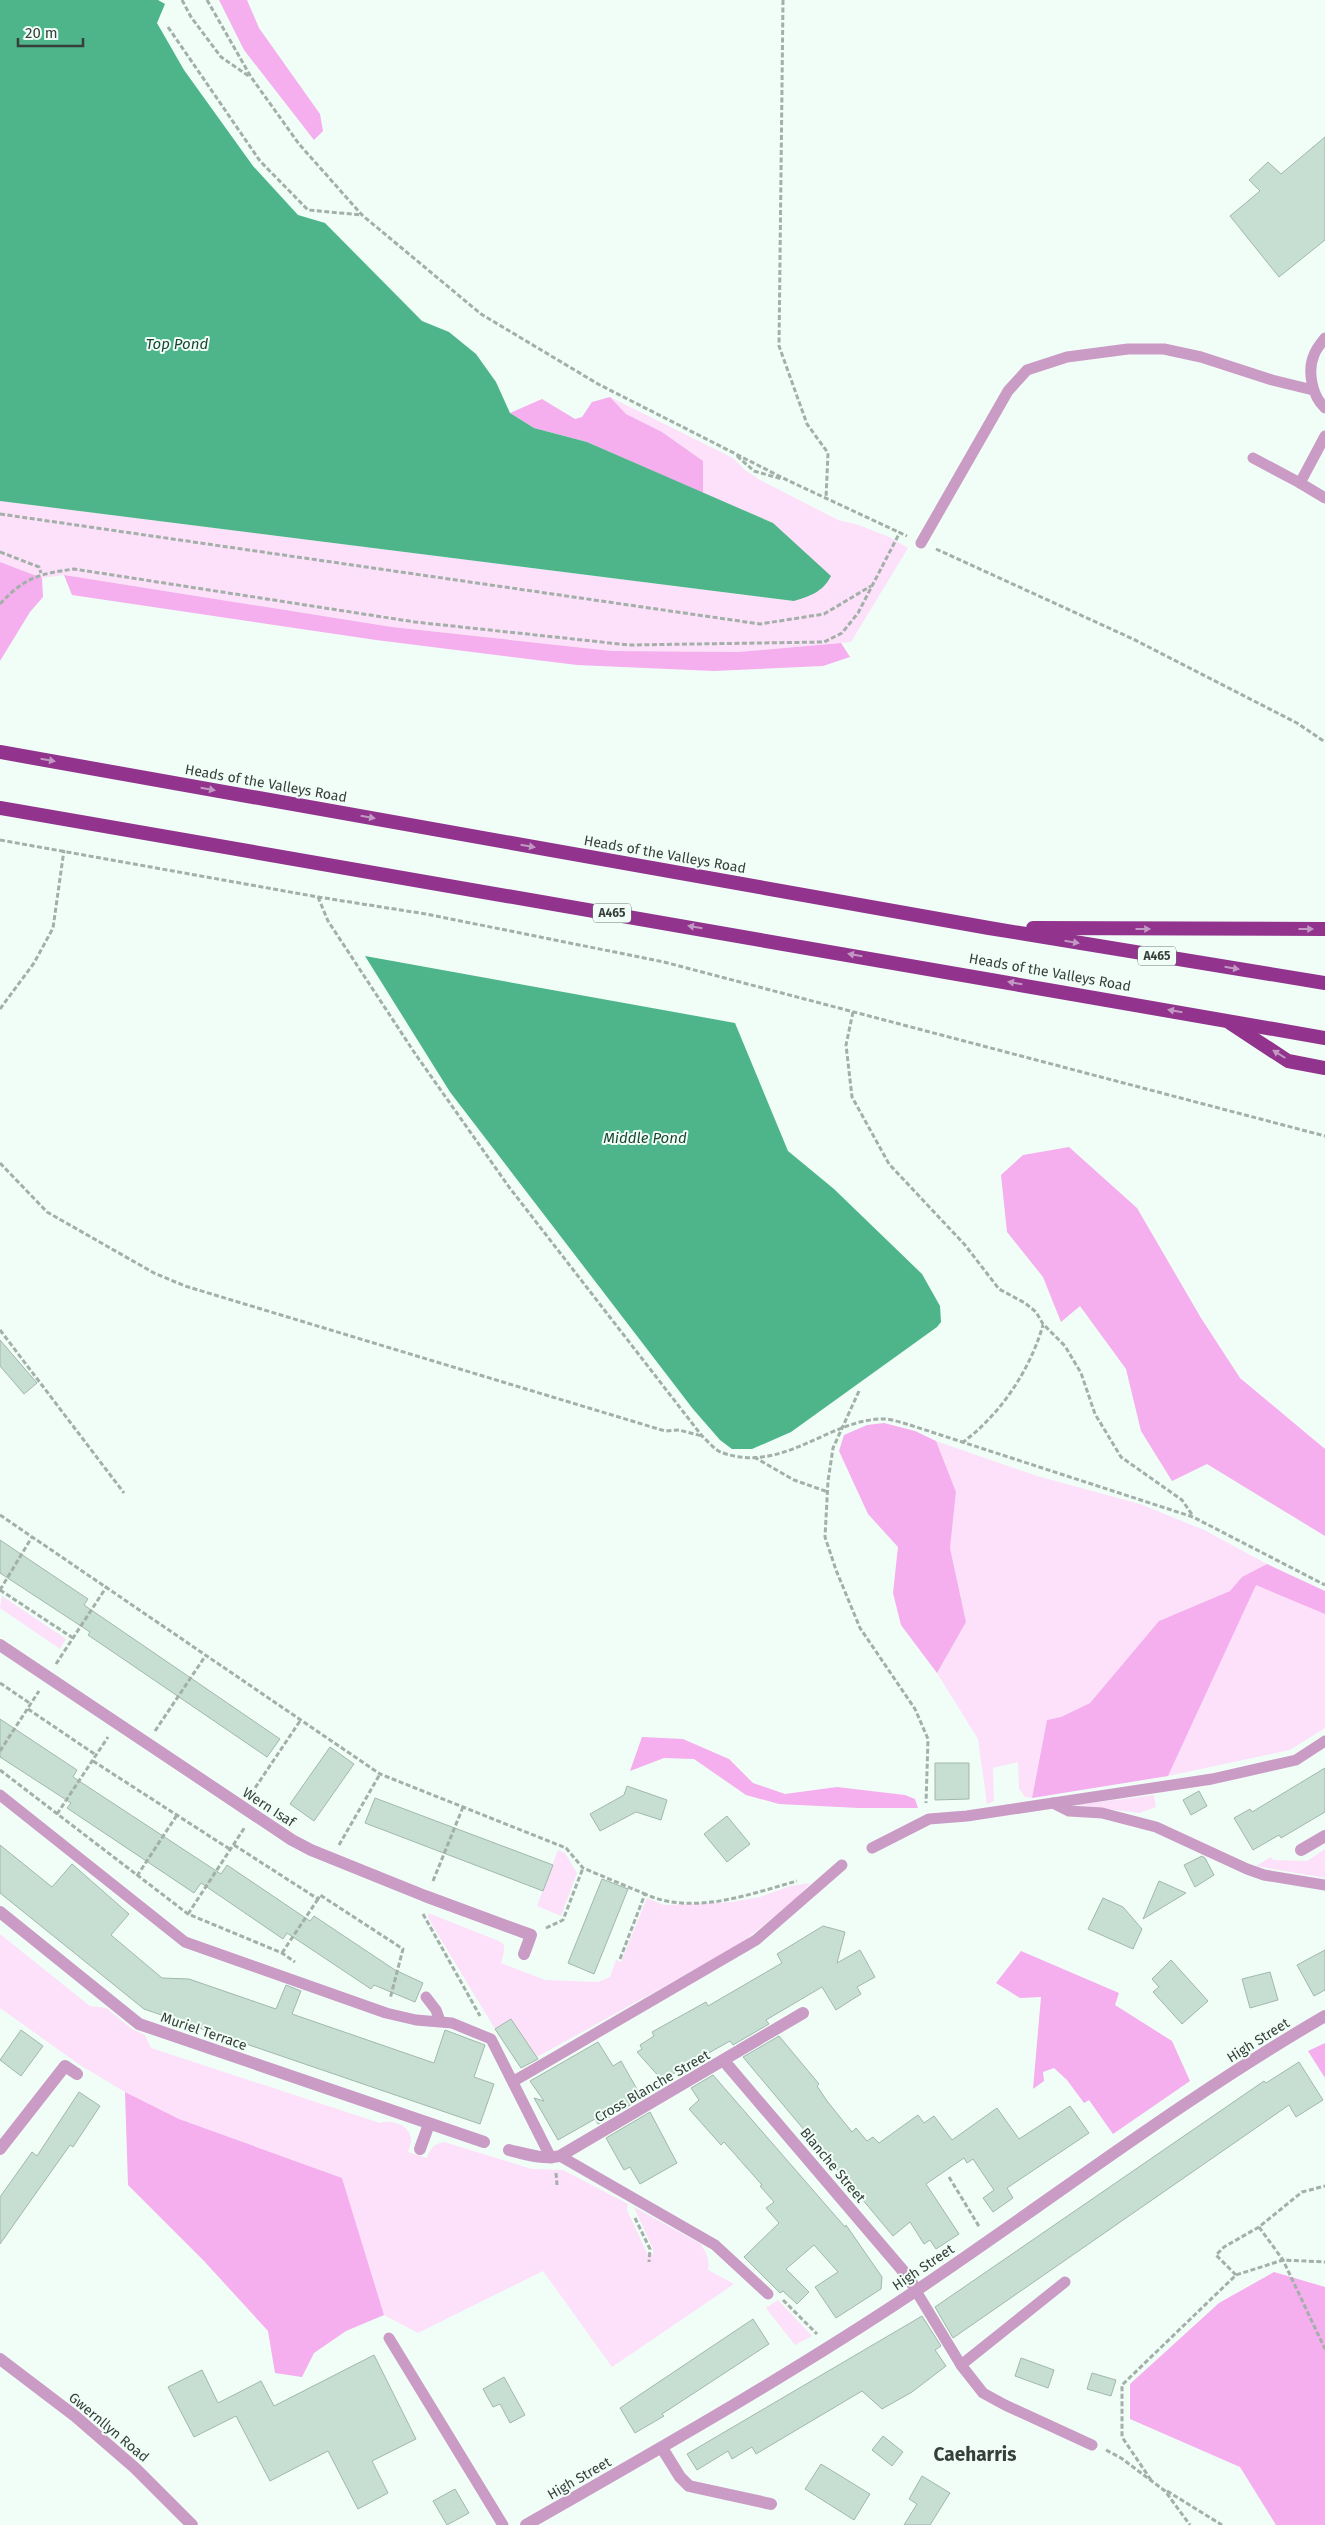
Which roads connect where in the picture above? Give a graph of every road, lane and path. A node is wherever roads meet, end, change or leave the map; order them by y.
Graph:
1 (182, 0) edge
2 (207, 0) edge
3 (784, 0) edge
4 (168, 28) dead end
5 (251, 77) junction
6 (362, 215) junction
7 (1325, 338) edge
8 (1314, 390) junction
9 (1325, 408) edge
10 (1325, 436) edge
11 (734, 453) junction
12 (1253, 458) dead end
13 (789, 481) junction
14 (1300, 483) junction
15 (826, 498) junction
16 (1325, 498) edge
17 (0, 514) edge
18 (900, 532) junction
19 (922, 542) junction
20 (0, 552) edge
21 (41, 574) junction
22 (872, 585) junction
23 (0, 604) edge
24 (1325, 742) edge
25 (0, 752) edge
26 (0, 808) edge
27 (0, 840) edge
28 (64, 850) junction
29 (318, 897) junction
30 (989, 928) junction
31 (1325, 929) edge
32 (1325, 983) edge
33 (0, 1009) edge
34 (854, 1012) junction
35 (1223, 1019) junction
36 (1325, 1038) edge
37 (1325, 1068) edge
38 (1325, 1136) edge
39 (0, 1163) edge
40 (1043, 1324) junction
41 (0, 1330) edge
42 (859, 1390) dead end
43 (843, 1429) junction
44 (702, 1436) junction
45 (962, 1443) junction
46 (754, 1457) junction
47 (828, 1492) junction
48 (124, 1493) dead end
49 (0, 1515) edge
50 (1193, 1517) junction
51 (32, 1537) junction
52 (1325, 1585) edge
53 (107, 1586) junction
54 (0, 1590) edge
55 (73, 1638) junction
56 (0, 1645) edge
57 (64, 1652) dead end
58 (206, 1655) junction
59 (0, 1684) edge
60 (39, 1691) dead end
61 (31, 1704) junction
62 (28, 1709) junction
63 (300, 1721) junction
64 (108, 1737) dead end
65 (1325, 1741) edge
66 (147, 1744) junction
67 (0, 1751) edge
68 (96, 1755) junction
69 (92, 1761) junction
70 (0, 1770) edge
71 (380, 1774) junction
72 (0, 1795) edge
73 (1053, 1803) junction
74 (463, 1807) junction
75 (242, 1808) junction
76 (57, 1814) junction
77 (177, 1815) junction
78 (929, 1819) junction
79 (245, 1828) dead end
80 (1325, 1836) edge
81 (234, 1844) junction
82 (872, 1848) dead end
83 (231, 1850) junction
84 (1301, 1850) dead end
85 (333, 1859) junction
86 (842, 1865) dead end
87 (582, 1868) junction
88 (137, 1876) junction
89 (828, 1877) junction
90 (1325, 1885) edge
91 (645, 1894) junction
92 (425, 1896) junction
93 (318, 1899) junction
94 (0, 1912) edge
95 (188, 1914) junction
96 (531, 1935) junction
97 (282, 1953) junction
98 (524, 1954) dead end
99 (620, 1959) dead end
100 (296, 1962) dead end
101 (392, 1993) dead end
102 (426, 1997) dead end
103 (803, 2013) dead end
104 (1325, 2016) edge
105 (482, 2019) dead end
106 (440, 2021) junction
107 (724, 2061) junction
108 (77, 2074) dead end
109 (514, 2080) junction
110 (429, 2124) junction
111 (484, 2142) dead end
112 (0, 2149) edge
113 (420, 2149) dead end
114 (509, 2150) dead end
115 (556, 2157) junction
116 (949, 2176) dead end
117 (1325, 2186) edge
118 (635, 2199) junction
119 (1259, 2227) junction
120 (988, 2241) junction
121 (1282, 2260) junction
122 (650, 2262) dead end
123 (1325, 2262) edge
124 (1236, 2275) junction
125 (1065, 2282) dead end
126 (916, 2291) junction
127 (768, 2294) joint
128 (388, 2338) dead end
129 (828, 2349) junction
130 (1325, 2349) edge
131 (0, 2359) edge
132 (962, 2365) junction
133 (1092, 2444) joint
134 (662, 2448) junction
135 (1151, 2480) junction
136 (1155, 2484) junction
137 (771, 2504) dead end
138 (192, 2525) edge
139 (504, 2525) edge
140 (526, 2525) edge
141 (1190, 2525) edge
142 (1222, 2525) edge

1 - 5 path
2 - 5 path
3 - 15 path
4 - 6 path
5 - 6 path
6 - 11 path
7 - 8 lane
8 - 9 lane
8 - 19 lane
10 - 14 lane
11 - 13 path
11 - 13 path
12 - 14 lane
13 - 15 path
14 - 16 lane
15 - 18 path
17 - 22 path
18 - 19 path
18 - 22 path
19 - 24 path
20 - 21 path
21 - 22 path
21 - 23 path
25 -> 30 highway, Heads of the Valleys Road / A465
35 -> 26 highway, Heads of the Valleys Road / A465
27 - 28 path
28 - 29 path
28 - 33 path
29 - 34 path
29 - 44 path
30 -> 31 highway
30 -> 32 highway, Heads of the Valleys Road / A465
34 - 38 path
34 - 40 path
35 - 36 highway, Heads of the Valleys Road / A465
37 -> 35 highway
39 - 44 path
40 - 45 path
40 - 50 path
41 - 48 path
42 - 43 path
43 - 45 path
43 - 46 path
43 - 47 path
44 - 46 path
45 - 50 path
46 - 47 path
47 - 78 path
49 - 51 path
50 - 52 path
51 - 53 path
51 - 54 path
53 - 55 path
53 - 58 path
54 - 55 path
55 - 57 path
56 - 66 street, Wern Isaf
58 - 63 path
58 - 66 path
59 - 61 path
60 - 61 path
61 - 62 path
62 - 67 path
62 - 68 path
63 - 71 path
63 - 75 path
64 - 68 path
65 - 73 lane
66 - 75 street, Wern Isaf
68 - 69 path
69 - 76 path
69 - 77 path
70 - 76 path
71 - 74 path
71 - 85 path
72 - 106 lane
73 - 78 lane
73 - 90 lane
74 - 87 path
74 - 92 path
75 - 85 street, Wern Isaf
76 - 88 path
77 - 83 path
77 - 88 path
78 - 82 lane
79 - 81 path
80 - 84 street
81 - 83 path
81 - 93 path
83 - 95 path
85 - 92 street, Wern Isaf
86 - 89 lane
87 - 91 path
87 - 96 path
88 - 95 path
89 - 91 path
89 - 109 lane
91 - 99 path
92 - 96 street, Wern Isaf
92 - 105 path
93 - 97 path
93 - 101 path
94 - 110 street, Muriel Terrace
95 - 97 path
96 - 98 street
97 - 100 path
102 - 106 lane
103 - 107 street, Cross Blanche Street
104 - 120 street, High Street
106 - 109 lane
107 - 115 street, Cross Blanche Street
107 - 126 street, Blanche Street
108 - 112 street
109 - 115 lane
110 - 111 street, Muriel Terrace
110 - 113 street
114 - 115 street
115 - 118 lane
116 - 120 path
117 - 119 path
118 - 122 path
118 - 127 lane
119 - 121 path
119 - 124 path
120 - 126 street, High Street
121 - 123 path
121 - 124 path
121 - 130 path
124 - 135 path
125 - 132 lane
126 - 129 street, High Street
126 - 132 lane
127 - 129 path
128 - 139 lane
129 - 134 street, High Street
131 - 138 street, Gwernllyn Road
132 - 133 lane
133 - 135 path
134 - 137 street
134 - 140 street, High Street
135 - 136 path
136 - 141 path
136 - 142 path

